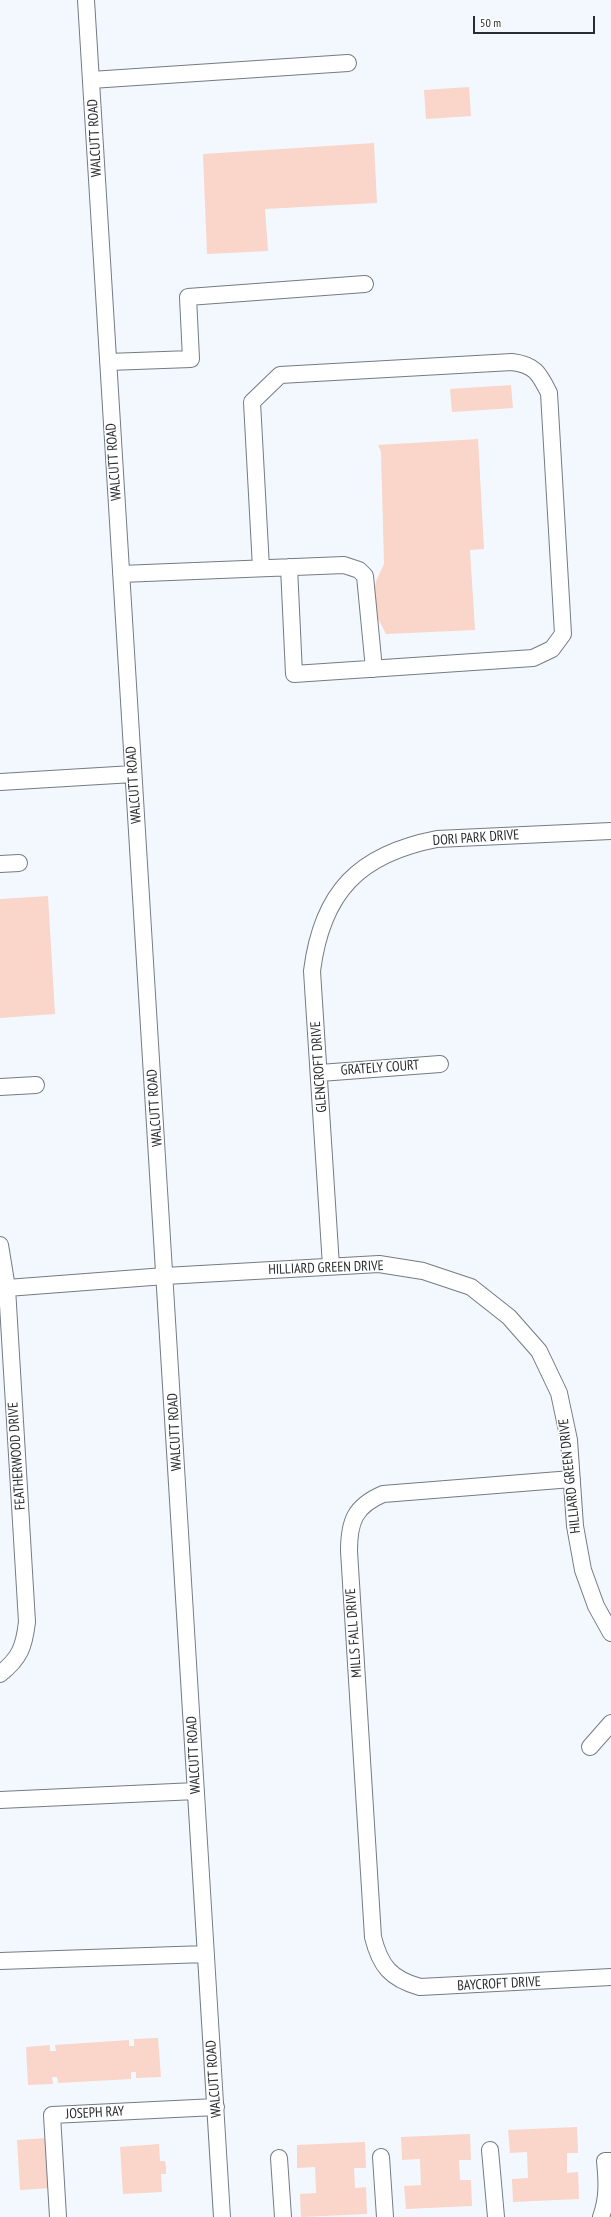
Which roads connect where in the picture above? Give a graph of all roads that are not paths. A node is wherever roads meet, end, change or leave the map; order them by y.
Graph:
1 (86, 0) edge
2 (348, 63) dead end
3 (91, 80) junction
4 (365, 284) dead end
5 (108, 362) junction
6 (289, 567) junction
7 (261, 568) junction
8 (121, 574) junction
9 (374, 669) junction
10 (133, 774) junction
11 (0, 782) edge
12 (611, 831) edge
13 (19, 863) dead end
14 (0, 864) edge
15 (351, 878) joint
16 (440, 1064) dead end
17 (320, 1073) junction
18 (36, 1084) dead end
19 (0, 1087) edge
20 (0, 1245) edge
21 (331, 1266) junction
22 (165, 1276) junction
23 (6, 1288) junction
24 (572, 1479) junction
25 (611, 1633) edge
26 (0, 1674) edge
27 (611, 1723) edge
28 (590, 1746) dead end
29 (196, 1791) junction
30 (0, 1800) edge
31 (206, 1954) junction
32 (0, 1961) edge
33 (390, 1972) joint
34 (611, 1977) edge
35 (216, 2107) junction
36 (490, 2150) dead end
37 (381, 2157) dead end
38 (279, 2158) dead end
39 (611, 2160) edge
40 (58, 2217) edge
41 (222, 2217) edge
42 (283, 2217) edge
43 (384, 2217) edge
44 (496, 2217) edge
45 (601, 2217) edge

1 - 3 street, WALCUTT ROAD
2 - 3 street
3 - 5 street, WALCUTT ROAD
4 - 5 street
5 - 8 street, WALCUTT ROAD
6 - 7 street
6 - 9 street
6 - 9 street
7 - 8 street
7 - 9 street
8 - 10 street, WALCUTT ROAD
10 - 11 street
10 - 22 street, WALCUTT ROAD
12 - 15 street, DORI PARK DRIVE
13 - 14 street
15 - 17 street, GLENCROFT DRIVE
16 - 17 street, GRATELY COURT
17 - 21 street, GLENCROFT DRIVE
18 - 19 street
20 - 23 street, FEATHERWOOD DRIVE
21 - 22 street, HILLIARD GREEN DRIVE
21 - 24 street, HILLIARD GREEN DRIVE
22 - 23 street, HILLIARD GREEN DRIVE
22 - 29 street, WALCUTT ROAD
23 - 26 street, FEATHERWOOD DRIVE
24 - 25 street, HILLIARD GREEN DRIVE
24 - 33 street, MILLS FALL DRIVE
27 - 28 street
29 - 30 street
29 - 31 street, WALCUTT ROAD
31 - 32 street
31 - 35 street, WALCUTT ROAD
33 - 34 street, BAYCROFT DRIVE
35 - 40 street, JOSEPH RAY
35 - 41 street, WALCUTT ROAD
36 - 44 street
37 - 43 street
38 - 42 street
39 - 45 street

